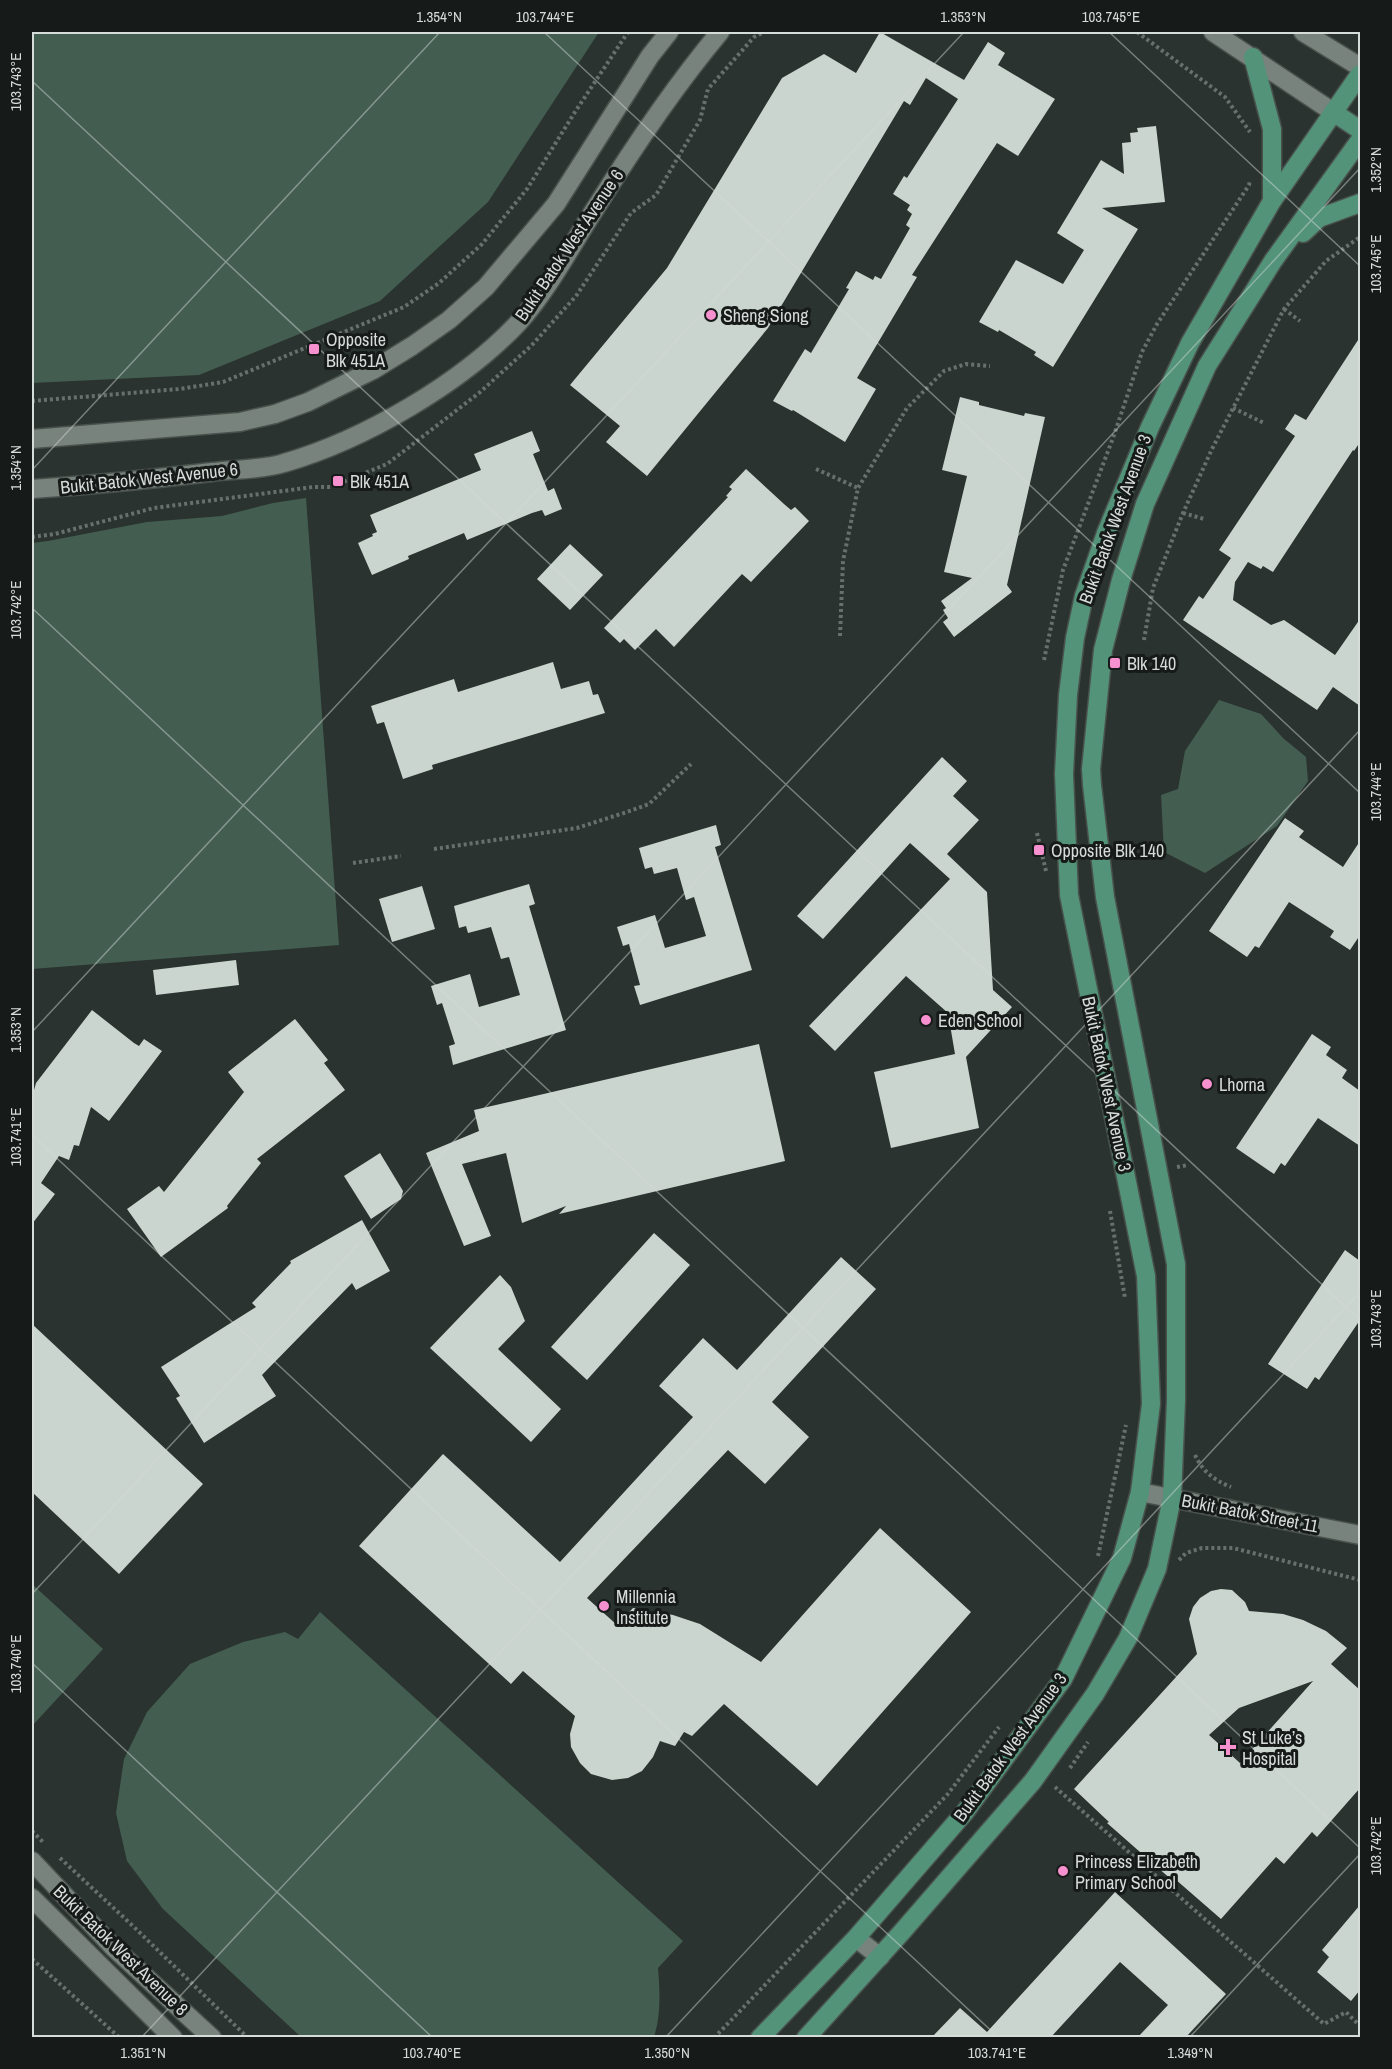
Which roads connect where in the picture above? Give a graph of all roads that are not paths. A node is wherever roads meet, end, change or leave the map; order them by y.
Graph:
1 (669, 32) edge
2 (720, 32) edge
3 (1213, 32) edge
4 (1303, 32) edge
5 (1253, 57) junction
6 (1360, 67) edge
7 (1360, 74) edge
8 (1333, 112) junction
9 (1360, 130) edge
10 (1360, 141) edge
11 (1272, 201) junction
12 (1360, 203) edge
13 (1274, 261) junction
14 (32, 439) edge
15 (32, 489) edge
16 (1140, 1492) junction
17 (1172, 1498) junction
18 (1360, 1535) edge
19 (32, 1861) edge
20 (32, 1898) edge
21 (856, 1938) junction
22 (880, 1958) junction
23 (173, 2037) edge
24 (212, 2037) edge
25 (760, 2037) edge
26 (806, 2037) edge

1 - 14 street, Bukit Batok West Avenue 6
2 - 15 street, Bukit Batok West Avenue 6
3 - 5 street
4 - 6 street
5 - 8 street
5 - 11 main road
7 - 8 main road, Bukit Batok West Avenue 3
8 - 9 main road
8 - 11 main road, Bukit Batok West Avenue 3
10 - 13 main road, Bukit Batok West Avenue 3
11 - 16 main road, Bukit Batok West Avenue 3
12 - 13 main road
13 - 17 main road, Bukit Batok West Avenue 3
16 - 17 street, Bukit Batok Street 11
16 - 21 main road, Bukit Batok West Avenue 3
17 - 18 street, Bukit Batok Street 11
17 - 22 main road, Bukit Batok West Avenue 3
19 - 24 street, Bukit Batok West Avenue 8
20 - 23 street, Bukit Batok West Avenue 8
21 - 22 street
21 - 25 main road, Bukit Batok West Avenue 3
22 - 26 main road, Bukit Batok West Avenue 3

